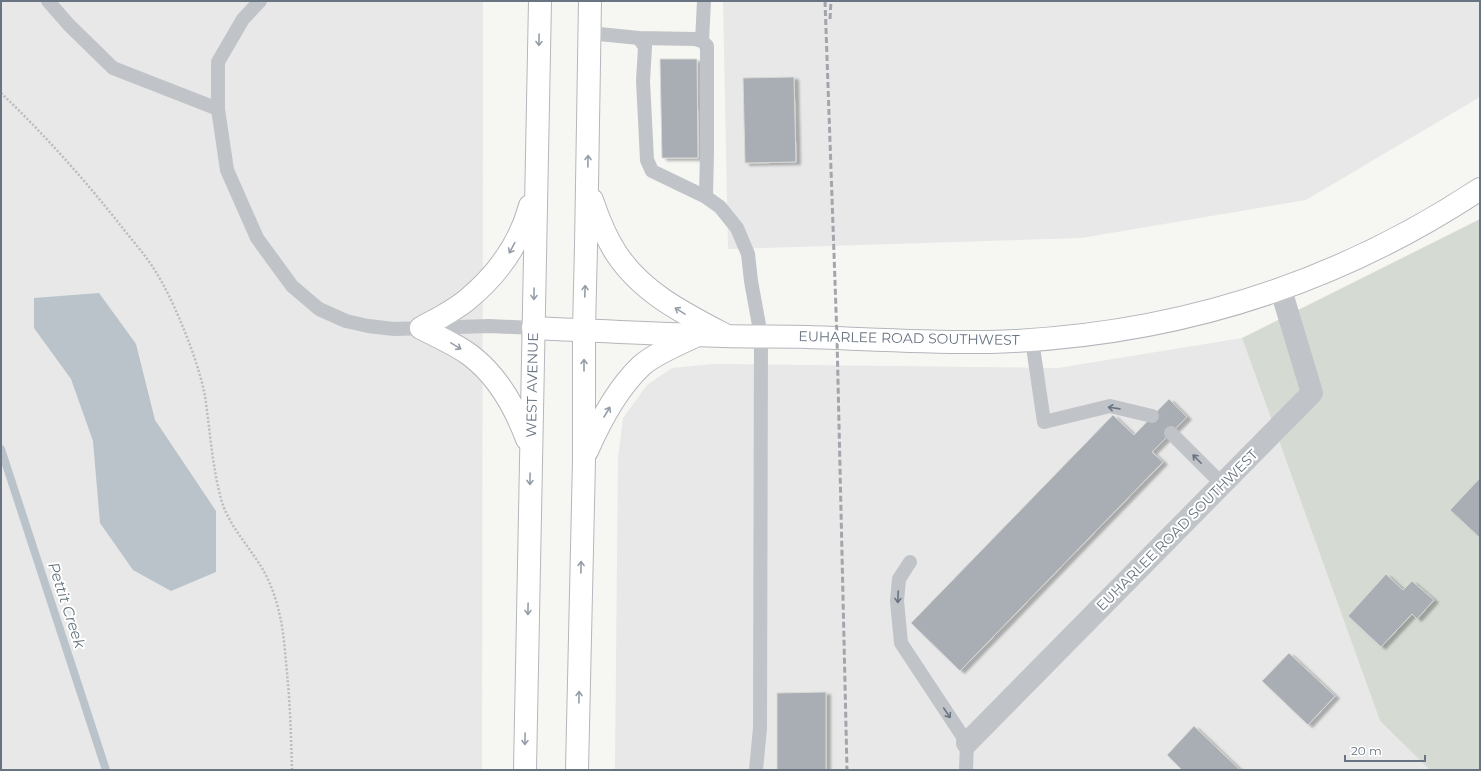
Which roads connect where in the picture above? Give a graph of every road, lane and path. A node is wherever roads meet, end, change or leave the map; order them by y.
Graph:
1 (48, 1) edge
2 (260, 1) edge
3 (540, 1) edge
4 (590, 1) edge
5 (704, 1) edge
6 (589, 33) junction
7 (639, 38) junction
8 (702, 41) junction
9 (1, 92) edge
10 (218, 109) junction
11 (536, 185) junction
12 (587, 189) junction
13 (1480, 189) edge
14 (706, 197) junction
15 (1281, 290) junction
16 (421, 328) junction
17 (533, 328) junction
18 (584, 330) junction
19 (698, 335) junction
20 (727, 336) junction
21 (761, 336) junction
22 (1032, 340) junction
23 (1152, 416) dead end
24 (1171, 433) dead end
25 (531, 448) junction
26 (584, 460) junction
27 (1222, 484) junction
28 (910, 562) dead end
29 (967, 743) junction
30 (292, 770) edge
31 (525, 770) edge
32 (577, 770) edge
33 (756, 770) edge
34 (966, 770) edge

1 - 10 lane
2 - 10 lane
3 -> 11 main road, WEST AVENUE
4 - 6 main road
5 - 8 lane
6 - 7 lane
12 -> 6 main road
7 - 8 lane
7 - 14 lane
8 - 14 lane
9 - 30 path
10 - 16 lane
11 -> 16 main road
11 -> 17 main road, WEST AVENUE
18 -> 12 main road
20 -> 12 main road
13 - 15 main road, EUHARLEE ROAD SOUTHWEST
14 - 21 lane
15 - 22 main road, EUHARLEE ROAD SOUTHWEST
15 - 27 street, EUHARLEE ROAD SOUTHWEST
16 - 17 lane
16 -> 25 main road
17 - 18 main road, EUHARLEE ROAD SOUTHWEST
17 - 25 main road, WEST AVENUE
18 - 19 main road, EUHARLEE ROAD SOUTHWEST
26 -> 18 main road
19 - 20 main road, EUHARLEE ROAD SOUTHWEST
26 -> 19 main road
20 - 21 main road, EUHARLEE ROAD SOUTHWEST
21 - 22 main road, EUHARLEE ROAD SOUTHWEST
21 - 33 lane
23 -> 22 lane
27 -> 24 lane
25 -> 31 main road, WEST AVENUE
32 -> 26 main road
27 - 29 street, EUHARLEE ROAD SOUTHWEST
28 -> 29 lane
29 - 34 lane

